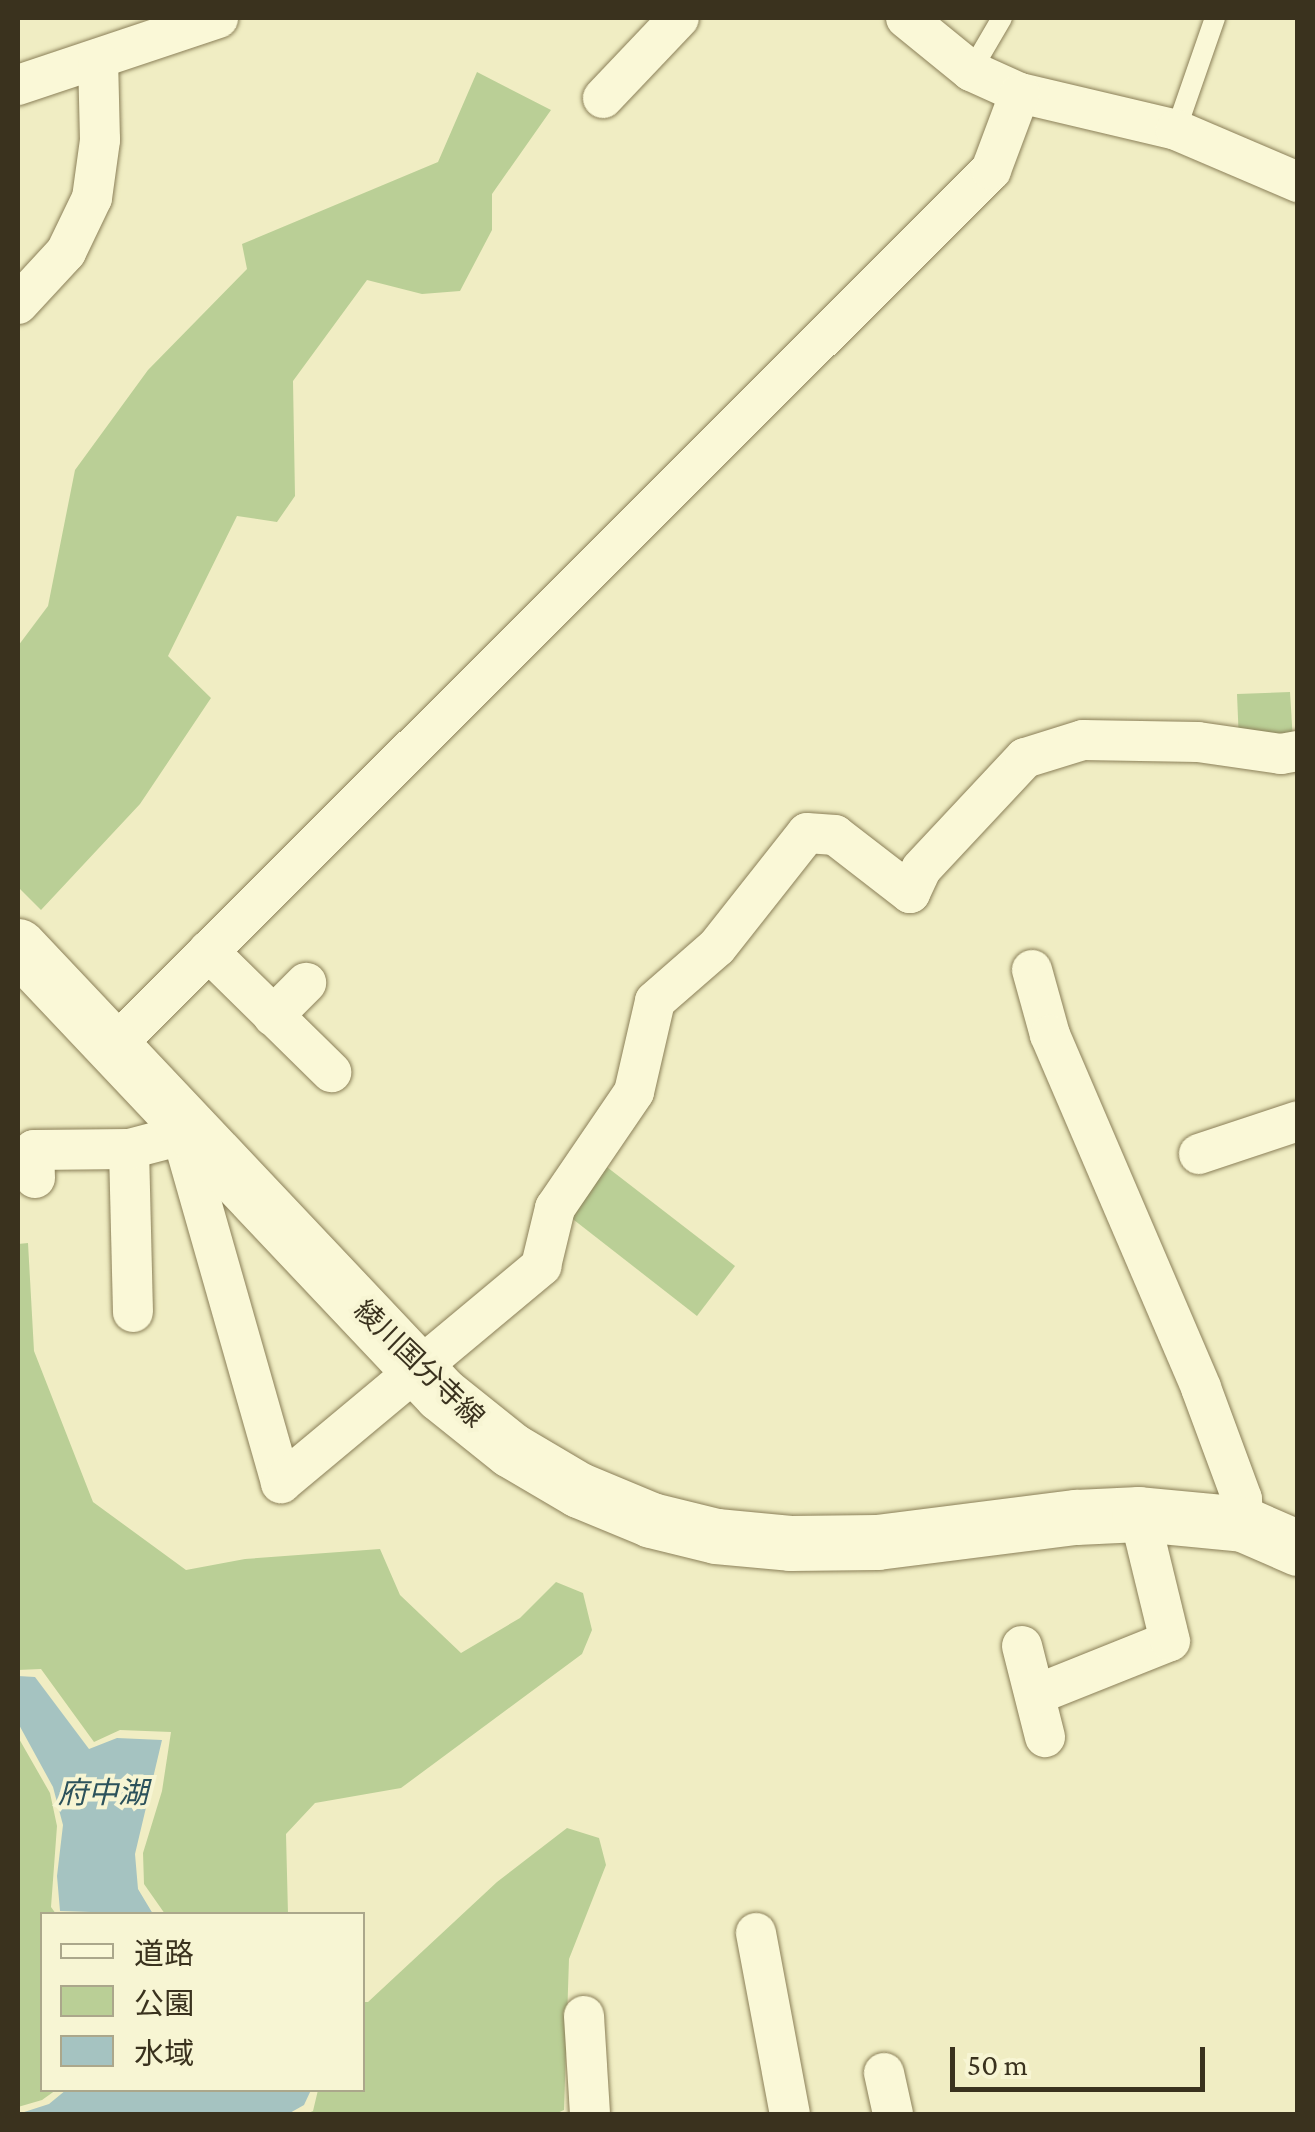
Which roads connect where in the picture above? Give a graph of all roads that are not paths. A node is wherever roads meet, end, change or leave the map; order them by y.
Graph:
1 (218, 18) edge
2 (678, 18) edge
3 (906, 18) edge
4 (1002, 18) edge
5 (1215, 18) edge
6 (98, 59) junction
7 (971, 71) junction
8 (18, 85) edge
9 (1020, 94) junction
10 (603, 98) dead end
11 (1176, 130) junction
12 (1298, 182) edge
13 (18, 304) edge
14 (1298, 752) edge
15 (18, 946) edge
16 (208, 952) junction
17 (1032, 970) dead end
18 (306, 982) dead end
19 (273, 1016) junction
20 (113, 1046) junction
21 (330, 1072) dead end
22 (1298, 1121) edge
23 (188, 1133) junction
24 (130, 1148) junction
25 (1199, 1154) dead end
26 (35, 1178) dead end
27 (133, 1312) dead end
28 (416, 1368) junction
29 (1139, 1514) junction
30 (1243, 1524) junction
31 (1298, 1548) edge
32 (1022, 1646) dead end
33 (1035, 1695) junction
34 (1044, 1737) dead end
35 (756, 1933) dead end
36 (584, 2016) dead end
37 (884, 2073) dead end
38 (590, 2114) edge
39 (790, 2114) edge
40 (893, 2114) edge

1 - 6 street
2 - 10 street
3 - 7 street
4 - 7 lane
5 - 11 lane
6 - 8 street
6 - 13 street
7 - 9 street
9 - 11 street
9 - 16 street
11 - 12 street
14 - 28 street
15 - 20 main road, 綾川国分寺線
16 - 19 street
16 - 20 street
17 - 30 street
18 - 19 street
19 - 21 street
20 - 23 main road, 綾川国分寺線
22 - 25 street
23 - 24 street
23 - 28 main road, 綾川国分寺線
23 - 28 street
24 - 26 street
24 - 27 street
28 - 29 main road, 綾川国分寺線
29 - 30 main road, 綾川国分寺線
29 - 33 street
30 - 31 main road, 綾川国分寺線
32 - 33 street
33 - 34 street
35 - 39 street
36 - 38 street
37 - 40 street

